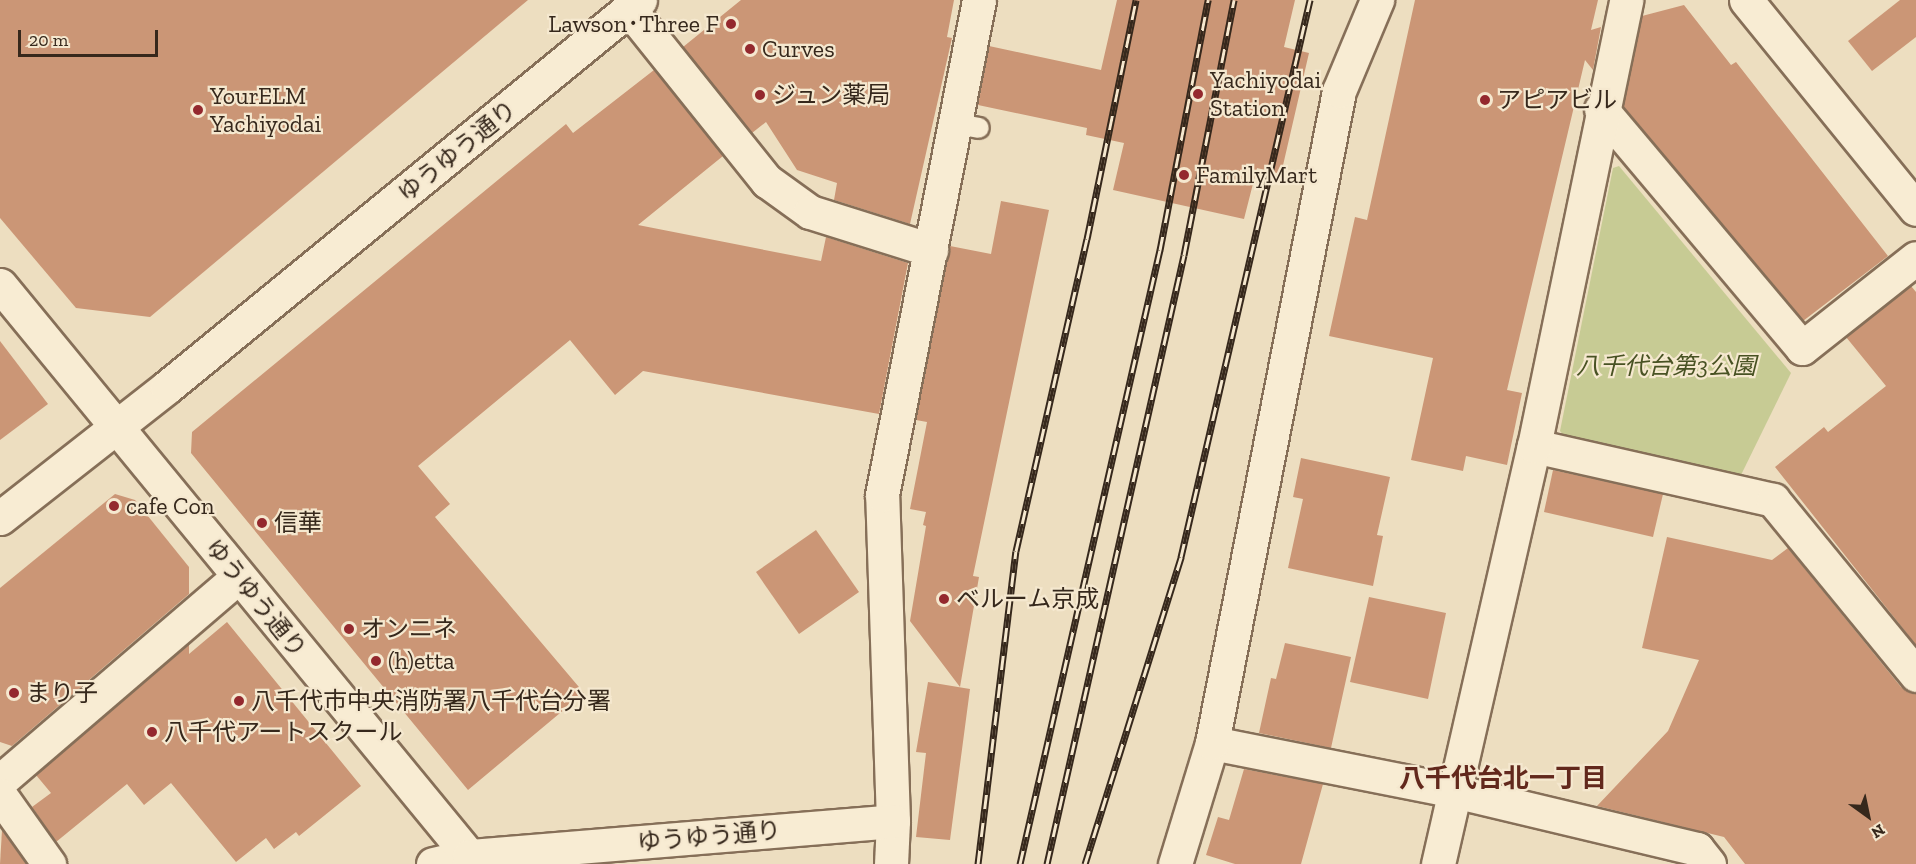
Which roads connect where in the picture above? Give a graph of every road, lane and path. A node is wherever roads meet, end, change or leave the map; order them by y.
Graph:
1 (980, 0) edge
2 (1377, 0) edge
3 (1626, 0) edge
4 (1746, 0) edge
5 (634, 5) edge
6 (1601, 110) junction
7 (1916, 208) edge
8 (931, 250) junction
9 (1916, 258) edge
10 (0, 285) edge
11 (117, 427) junction
12 (1534, 446) junction
13 (0, 518) edge
14 (238, 577) junction
15 (1916, 675) edge
16 (1212, 742) junction
17 (0, 781) edge
18 (1454, 791) junction
19 (0, 795) edge
20 (893, 821) junction
21 (469, 856) junction
22 (49, 864) edge
23 (433, 864) edge
24 (891, 864) edge
25 (1175, 864) edge
26 (1438, 864) edge
27 (1709, 864) edge

1 - 8 street
2 - 16 street
3 - 6 street
4 - 7 street
5 - 8 street, ゆうゆう通り
5 - 11 street, ゆうゆう通り
6 - 9 street
6 - 12 street
8 - 20 street
10 - 11 street
11 - 13 street, ゆうゆう通り
11 - 14 street, ゆうゆう通り
12 - 15 street
12 - 18 street
14 - 17 street
14 - 21 street, ゆうゆう通り
16 - 18 street
16 - 25 street
18 - 26 street
18 - 27 street
19 - 22 street
20 - 21 street, ゆうゆう通り
20 - 24 street
21 - 23 street

